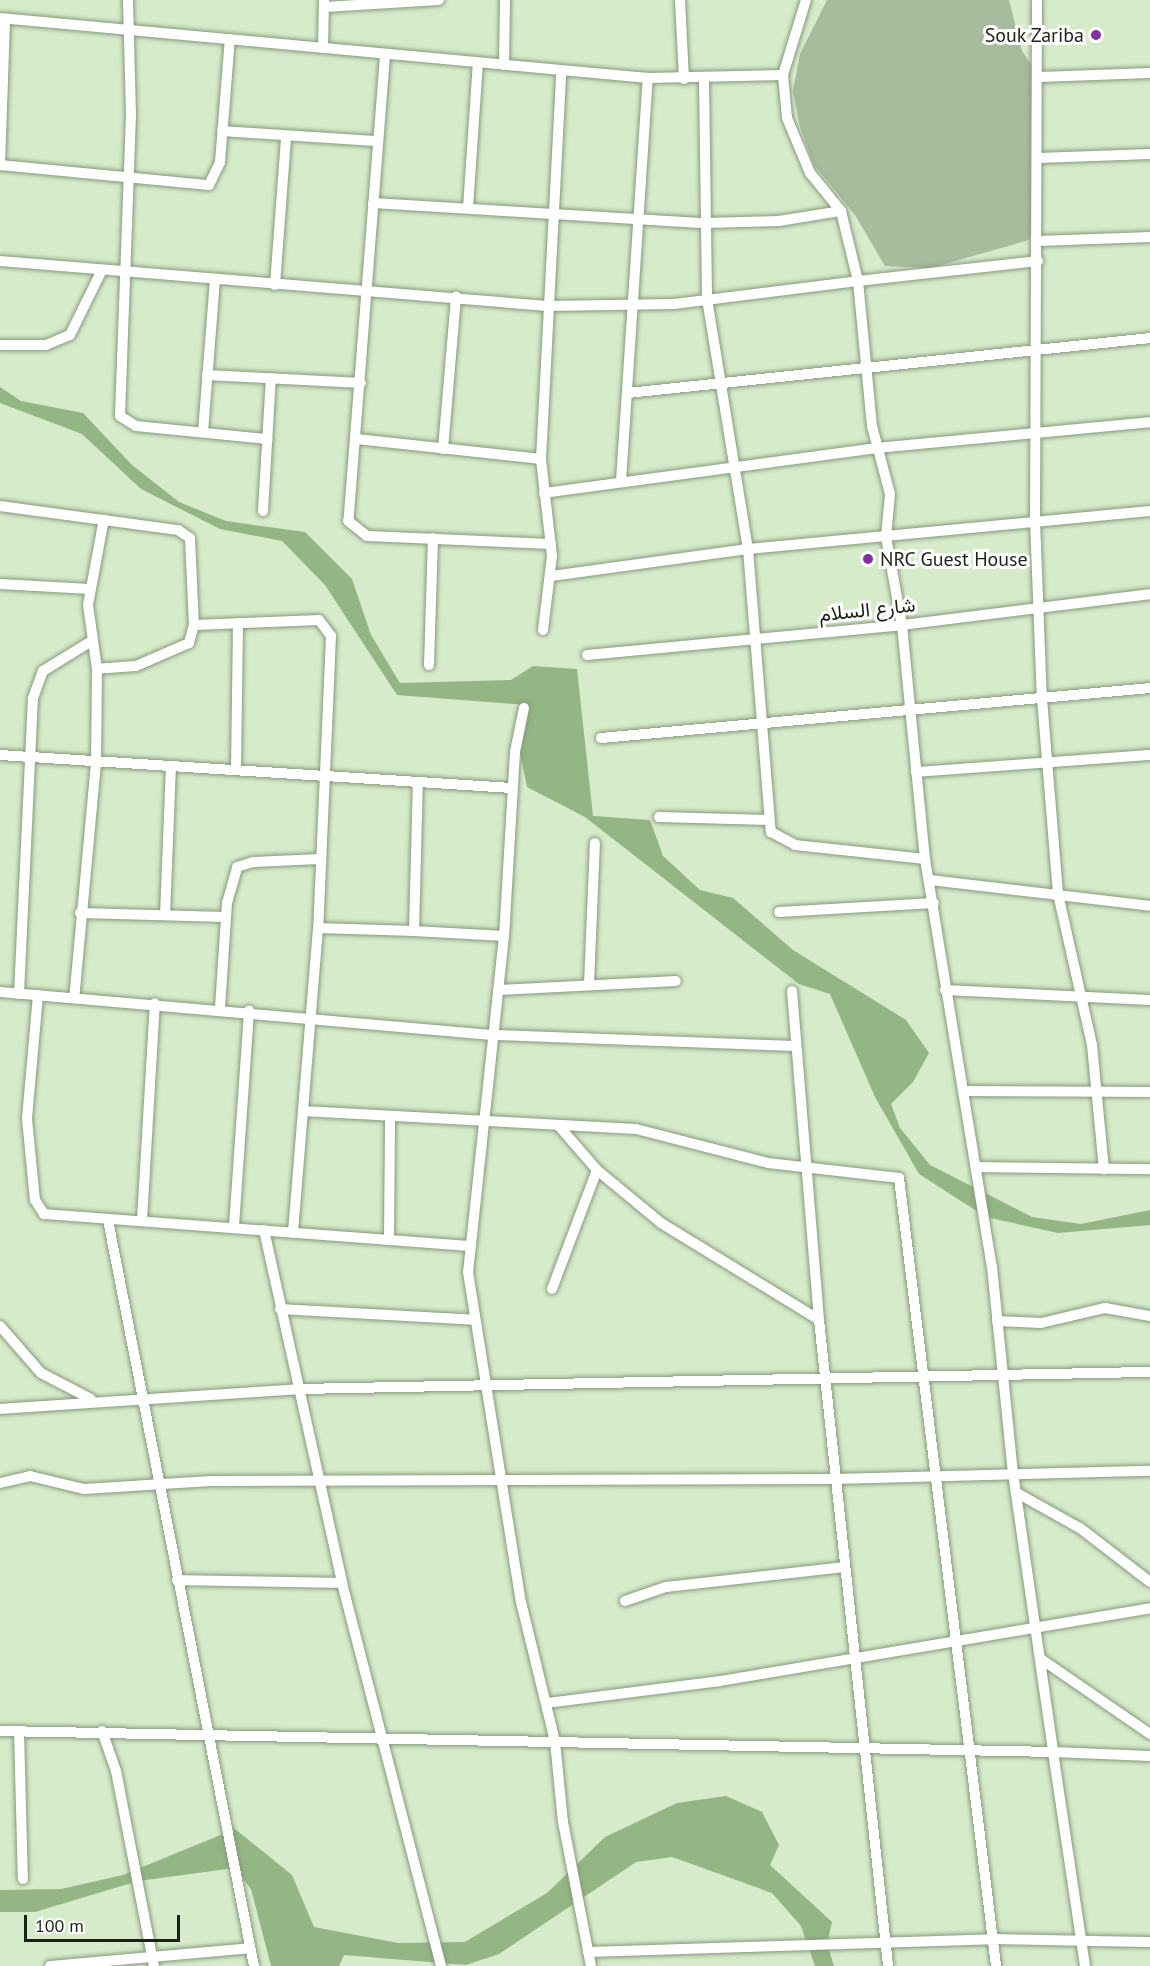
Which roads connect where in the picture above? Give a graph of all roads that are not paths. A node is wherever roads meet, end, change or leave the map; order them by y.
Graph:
1 (128, 0) edge
2 (440, 0) edge
3 (505, 0) edge
4 (680, 0) edge
5 (806, 0) edge
6 (1037, 0) edge
7 (324, 4) edge
8 (2, 18) edge
9 (131, 28) junction
10 (230, 39) junction
11 (323, 48) junction
12 (385, 56) junction
13 (478, 63) junction
14 (504, 65) junction
15 (561, 71) junction
16 (1150, 73) edge
17 (783, 75) junction
18 (1039, 77) junction
19 (648, 78) junction
20 (684, 79) junction
21 (704, 80) junction
22 (222, 131) junction
23 (286, 138) junction
24 (378, 141) junction
25 (1150, 154) edge
26 (1038, 158) junction
27 (0, 165) edge
28 (130, 177) junction
29 (373, 203) junction
30 (468, 208) junction
31 (841, 211) junction
32 (552, 218) junction
33 (639, 220) junction
34 (704, 223) junction
35 (1150, 237) edge
36 (1038, 241) junction
37 (0, 261) edge
38 (1038, 261) junction
39 (102, 270) junction
40 (128, 272) junction
41 (858, 280) junction
42 (215, 281) junction
43 (275, 285) junction
44 (370, 289) junction
45 (456, 297) junction
46 (707, 299) junction
47 (547, 306) junction
48 (634, 307) junction
49 (1150, 338) edge
50 (0, 345) edge
51 (1036, 350) junction
52 (866, 365) junction
53 (207, 375) junction
54 (271, 378) junction
55 (361, 383) junction
56 (722, 385) junction
57 (628, 393) junction
58 (1150, 422) edge
59 (203, 432) junction
60 (1035, 433) junction
61 (267, 438) junction
62 (357, 439) junction
63 (442, 448) junction
64 (876, 448) junction
65 (541, 459) junction
66 (736, 468) junction
67 (621, 481) junction
68 (544, 493) junction
69 (0, 506) edge
70 (263, 511) dead end
71 (1150, 511) edge
72 (104, 519) junction
73 (1035, 520) junction
74 (886, 537) junction
75 (433, 538) junction
76 (551, 544) junction
77 (748, 549) junction
78 (551, 576) junction
79 (0, 584) edge
80 (90, 589) junction
81 (1150, 594) edge
82 (1037, 607) junction
83 (238, 623) junction
84 (194, 625) junction
85 (902, 625) junction
86 (543, 630) dead end
87 (757, 639) junction
88 (90, 642) junction
89 (587, 655) dead end
90 (429, 665) dead end
91 (97, 669) junction
92 (1150, 688) edge
93 (1042, 699) junction
94 (524, 708) dead end
95 (910, 712) junction
96 (763, 727) junction
97 (601, 738) dead end
98 (0, 755) edge
99 (1150, 755) edge
100 (30, 758) junction
101 (96, 764) junction
102 (1048, 765) junction
103 (171, 766) junction
104 (237, 768) junction
105 (916, 772) junction
106 (325, 773) junction
107 (418, 782) junction
108 (512, 788) junction
109 (659, 816) dead end
110 (769, 820) junction
111 (595, 843) dead end
112 (925, 858) junction
113 (320, 859) junction
114 (930, 880) junction
115 (1058, 894) junction
116 (934, 903) junction
117 (1150, 906) edge
118 (779, 912) dead end
119 (80, 914) junction
120 (165, 915) junction
121 (225, 917) junction
122 (318, 928) junction
123 (414, 931) junction
124 (504, 936) junction
125 (676, 981) dead end
126 (589, 984) junction
127 (499, 990) junction
128 (945, 990) junction
129 (792, 991) dead end
130 (0, 993) edge
131 (19, 994) junction
132 (38, 995) junction
133 (1081, 997) junction
134 (74, 998) junction
135 (1150, 1000) edge
136 (155, 1003) junction
137 (220, 1008) junction
138 (249, 1011) junction
139 (309, 1016) junction
140 (495, 1035) junction
141 (796, 1046) junction
142 (965, 1091) junction
143 (1099, 1092) junction
144 (1150, 1092) edge
145 (303, 1111) junction
146 (390, 1117) junction
147 (486, 1118) junction
148 (558, 1125) junction
149 (976, 1167) junction
150 (807, 1168) junction
151 (1104, 1169) junction
152 (1150, 1169) edge
153 (597, 1170) junction
154 (108, 1220) junction
155 (142, 1220) junction
156 (234, 1226) junction
157 (264, 1230) junction
158 (293, 1233) junction
159 (389, 1240) junction
160 (471, 1246) junction
161 (552, 1289) dead end
162 (280, 1310) junction
163 (1150, 1316) edge
164 (474, 1320) junction
165 (819, 1320) junction
166 (997, 1321) junction
167 (0, 1326) edge
168 (1150, 1372) edge
169 (924, 1378) junction
170 (1001, 1378) junction
171 (826, 1379) junction
172 (486, 1386) junction
173 (300, 1389) junction
174 (140, 1396) junction
175 (94, 1400) junction
176 (0, 1408) edge
177 (1150, 1471) edge
178 (1013, 1473) junction
179 (935, 1475) junction
180 (502, 1477) junction
181 (835, 1479) junction
182 (320, 1480) junction
183 (0, 1483) edge
184 (156, 1483) junction
185 (1017, 1493) junction
186 (845, 1567) junction
187 (177, 1580) junction
188 (1150, 1582) edge
189 (342, 1583) junction
190 (625, 1601) dead end
191 (1150, 1608) edge
192 (1036, 1631) junction
193 (955, 1642) junction
194 (855, 1657) junction
195 (1041, 1659) junction
196 (547, 1703) junction
197 (0, 1731) edge
198 (19, 1731) junction
199 (102, 1731) junction
200 (207, 1733) junction
201 (1150, 1734) edge
202 (379, 1738) junction
203 (555, 1741) junction
204 (865, 1749) junction
205 (969, 1750) junction
206 (1053, 1752) junction
207 (1150, 1756) edge
208 (23, 1879) dead end
209 (993, 1939) junction
210 (1082, 1942) junction
211 (1150, 1942) edge
212 (885, 1945) junction
213 (250, 1948) junction
214 (588, 1952) junction
215 (154, 1961) edge
216 (51, 1966) edge
217 (254, 1966) edge
218 (441, 1966) edge
219 (591, 1966) edge
220 (888, 1966) edge
221 (996, 1966) edge
222 (1085, 1966) edge

1 - 9 street
2 - 7 street
3 - 14 street
4 - 20 street
5 - 17 street
6 - 18 street
7 - 11 street
8 - 9 street
8 - 27 street
9 - 10 street
9 - 28 street
10 - 11 street
10 - 22 street
11 - 12 street
12 - 13 street
12 - 24 street
13 - 14 street
13 - 30 street
14 - 15 street
15 - 19 street
15 - 32 street
16 - 18 street
17 - 21 street
17 - 31 street
18 - 26 street
19 - 20 street
19 - 33 street
20 - 21 street
21 - 34 street
22 - 23 street
22 - 28 street
23 - 24 street
23 - 43 street
24 - 29 street
25 - 26 street
26 - 36 street
27 - 28 street
28 - 40 street
29 - 30 street
29 - 44 street
30 - 32 street
31 - 34 street
31 - 41 street
32 - 33 street
32 - 47 street
33 - 34 street
33 - 48 street
34 - 46 street
35 - 36 street
36 - 38 street
37 - 39 street
38 - 41 street
38 - 51 street
39 - 40 street
39 - 50 street
40 - 42 street
40 - 59 street
41 - 46 street
41 - 52 street
42 - 43 street
42 - 53 street
43 - 44 street
44 - 45 street
44 - 55 street
45 - 47 street
45 - 63 street
46 - 48 street
46 - 56 street
47 - 48 street
47 - 65 street
48 - 57 street
49 - 51 street
51 - 52 street
51 - 60 street
52 - 56 street
52 - 64 street
53 - 54 street
53 - 59 street
54 - 55 street
54 - 61 street
55 - 62 street
56 - 57 street
56 - 66 street
57 - 67 street
58 - 60 street
59 - 61 street
60 - 64 street
60 - 73 street
61 - 70 street
62 - 63 street
62 - 75 street
63 - 65 street
64 - 66 street
64 - 74 street
65 - 68 street
66 - 67 street
66 - 77 street
67 - 68 street
68 - 76 street
69 - 72 street
71 - 73 street
72 - 80 street
72 - 84 street
73 - 74 street
73 - 82 street
74 - 77 street
74 - 85 street
75 - 76 street
75 - 90 street
76 - 78 street
77 - 78 street
77 - 87 street
78 - 86 street
79 - 80 street
80 - 88 street
81 - 82 street, شارع السلام
82 - 85 street, شارع السلام
82 - 93 street
83 - 84 street
83 - 104 street
83 - 106 street
84 - 91 street
85 - 87 street, شارع السلام
85 - 95 street
87 - 89 street, شارع السلام
87 - 96 street
88 - 91 street
88 - 100 street
91 - 101 street
92 - 93 street
93 - 95 street
93 - 102 street
94 - 108 street
95 - 96 street
95 - 105 street
96 - 97 street
96 - 110 street
98 - 100 street
99 - 102 street
100 - 101 street
100 - 131 street
101 - 103 street
101 - 119 street
102 - 105 street
102 - 115 street
103 - 104 street
103 - 120 street
104 - 106 street
105 - 112 street
106 - 107 street
106 - 113 street
107 - 108 street
107 - 123 street
108 - 124 street
109 - 110 street
110 - 112 street
111 - 126 street
112 - 114 street
113 - 121 street
113 - 122 street
114 - 115 street
114 - 116 street
115 - 117 street
115 - 133 street
116 - 118 street
116 - 128 street
119 - 120 street
119 - 134 street
120 - 121 street
121 - 137 street
122 - 123 street
122 - 139 street
123 - 124 street
124 - 127 street
125 - 126 street
126 - 127 street
127 - 140 street
128 - 133 street
128 - 142 street
129 - 141 street
130 - 131 street
131 - 132 street
132 - 134 street
132 - 154 street
133 - 135 street
133 - 143 street
134 - 136 street
136 - 137 street
136 - 155 street
137 - 138 street
138 - 139 street
138 - 156 street
139 - 140 street
139 - 145 street
140 - 141 street
140 - 147 street
141 - 150 street
142 - 143 street
142 - 149 street
143 - 144 street
143 - 151 street
145 - 146 street
145 - 158 street
146 - 147 street
146 - 159 street
147 - 148 street
147 - 160 street
148 - 150 street
148 - 153 street
149 - 151 street
149 - 166 street
150 - 165 street
150 - 169 street
151 - 152 street
153 - 161 street
153 - 165 street
154 - 155 street
154 - 174 street
155 - 156 street
156 - 157 street
157 - 158 street
157 - 162 street
158 - 159 street
159 - 160 street
160 - 164 street
162 - 164 street
162 - 173 street
163 - 166 street
164 - 172 street
165 - 171 street
166 - 170 street
167 - 175 street
168 - 170 street
169 - 170 street
169 - 171 street
169 - 179 street
170 - 178 street
171 - 172 street
171 - 181 street
172 - 173 street
172 - 180 street
173 - 174 street
173 - 182 street
174 - 175 street
174 - 184 street
175 - 176 street
177 - 178 street
178 - 179 street
178 - 185 street
179 - 181 street
179 - 193 street
180 - 181 street
180 - 182 street
180 - 196 street
181 - 186 street
182 - 184 street
182 - 189 street
183 - 184 street
184 - 187 street
185 - 188 street
185 - 192 street
186 - 190 street
186 - 194 street
187 - 189 street
187 - 200 street
189 - 202 street
191 - 192 street
192 - 193 street
192 - 195 street
193 - 194 street
193 - 205 street
194 - 196 street
194 - 204 street
195 - 201 street
195 - 206 street
196 - 203 street
197 - 198 street
198 - 199 street
198 - 208 street
199 - 200 street
199 - 215 street
200 - 202 street
200 - 213 street
202 - 203 street
202 - 218 street
203 - 204 street
203 - 214 street
204 - 205 street
204 - 212 street
205 - 206 street
205 - 209 street
206 - 207 street
206 - 210 street
209 - 210 street
209 - 212 street
209 - 221 street
210 - 211 street
210 - 222 street
212 - 214 street
212 - 220 street
213 - 215 street
213 - 217 street
214 - 219 street
215 - 216 street

